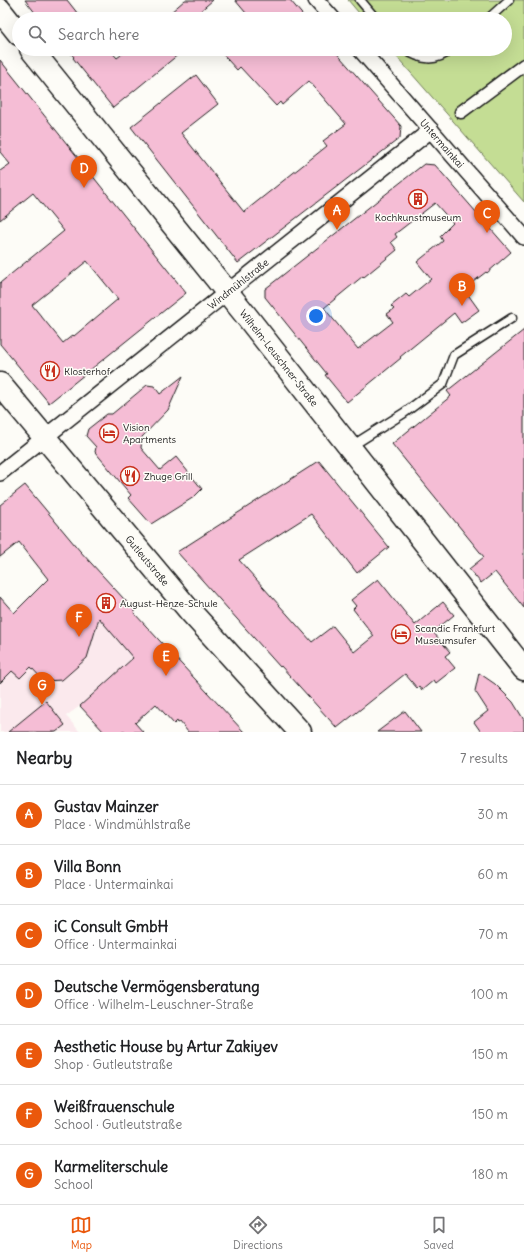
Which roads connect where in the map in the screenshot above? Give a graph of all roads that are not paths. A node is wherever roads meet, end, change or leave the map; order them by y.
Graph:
1 (316, 0) edge
2 (360, 0) edge
3 (509, 0) edge
4 (0, 10) edge
5 (327, 12) edge
6 (370, 12) edge
7 (496, 12) edge
8 (12, 25) edge
9 (37, 56) edge
10 (366, 56) edge
11 (416, 56) edge
12 (439, 56) edge
13 (524, 64) edge
14 (461, 112) dead end
15 (431, 130) junction
16 (524, 237) edge
17 (227, 292) junction
18 (512, 318) dead end
19 (0, 384) edge
20 (44, 437) junction
21 (350, 448) junction
22 (0, 473) edge
23 (524, 669) edge
24 (300, 732) edge

1 - 5 street
2 - 6 lane
3 - 7 lane
4 - 8 main road
9 - 17 main road, Wilhelm-Leuschner-Straße
10 - 15 street, Untermainkai
11 - 12 lane
13 - 14 street
15 - 16 street, Untermainkai
15 - 17 street, Windmühlstraße
17 - 20 street, Windmühlstraße
17 - 21 main road, Wilhelm-Leuschner-Straße
18 - 21 lane
19 - 20 main road, Gutleutstraße
20 - 22 street, Windmühlstraße
20 - 24 main road, Gutleutstraße
21 - 23 main road, Wilhelm-Leuschner-Straße

